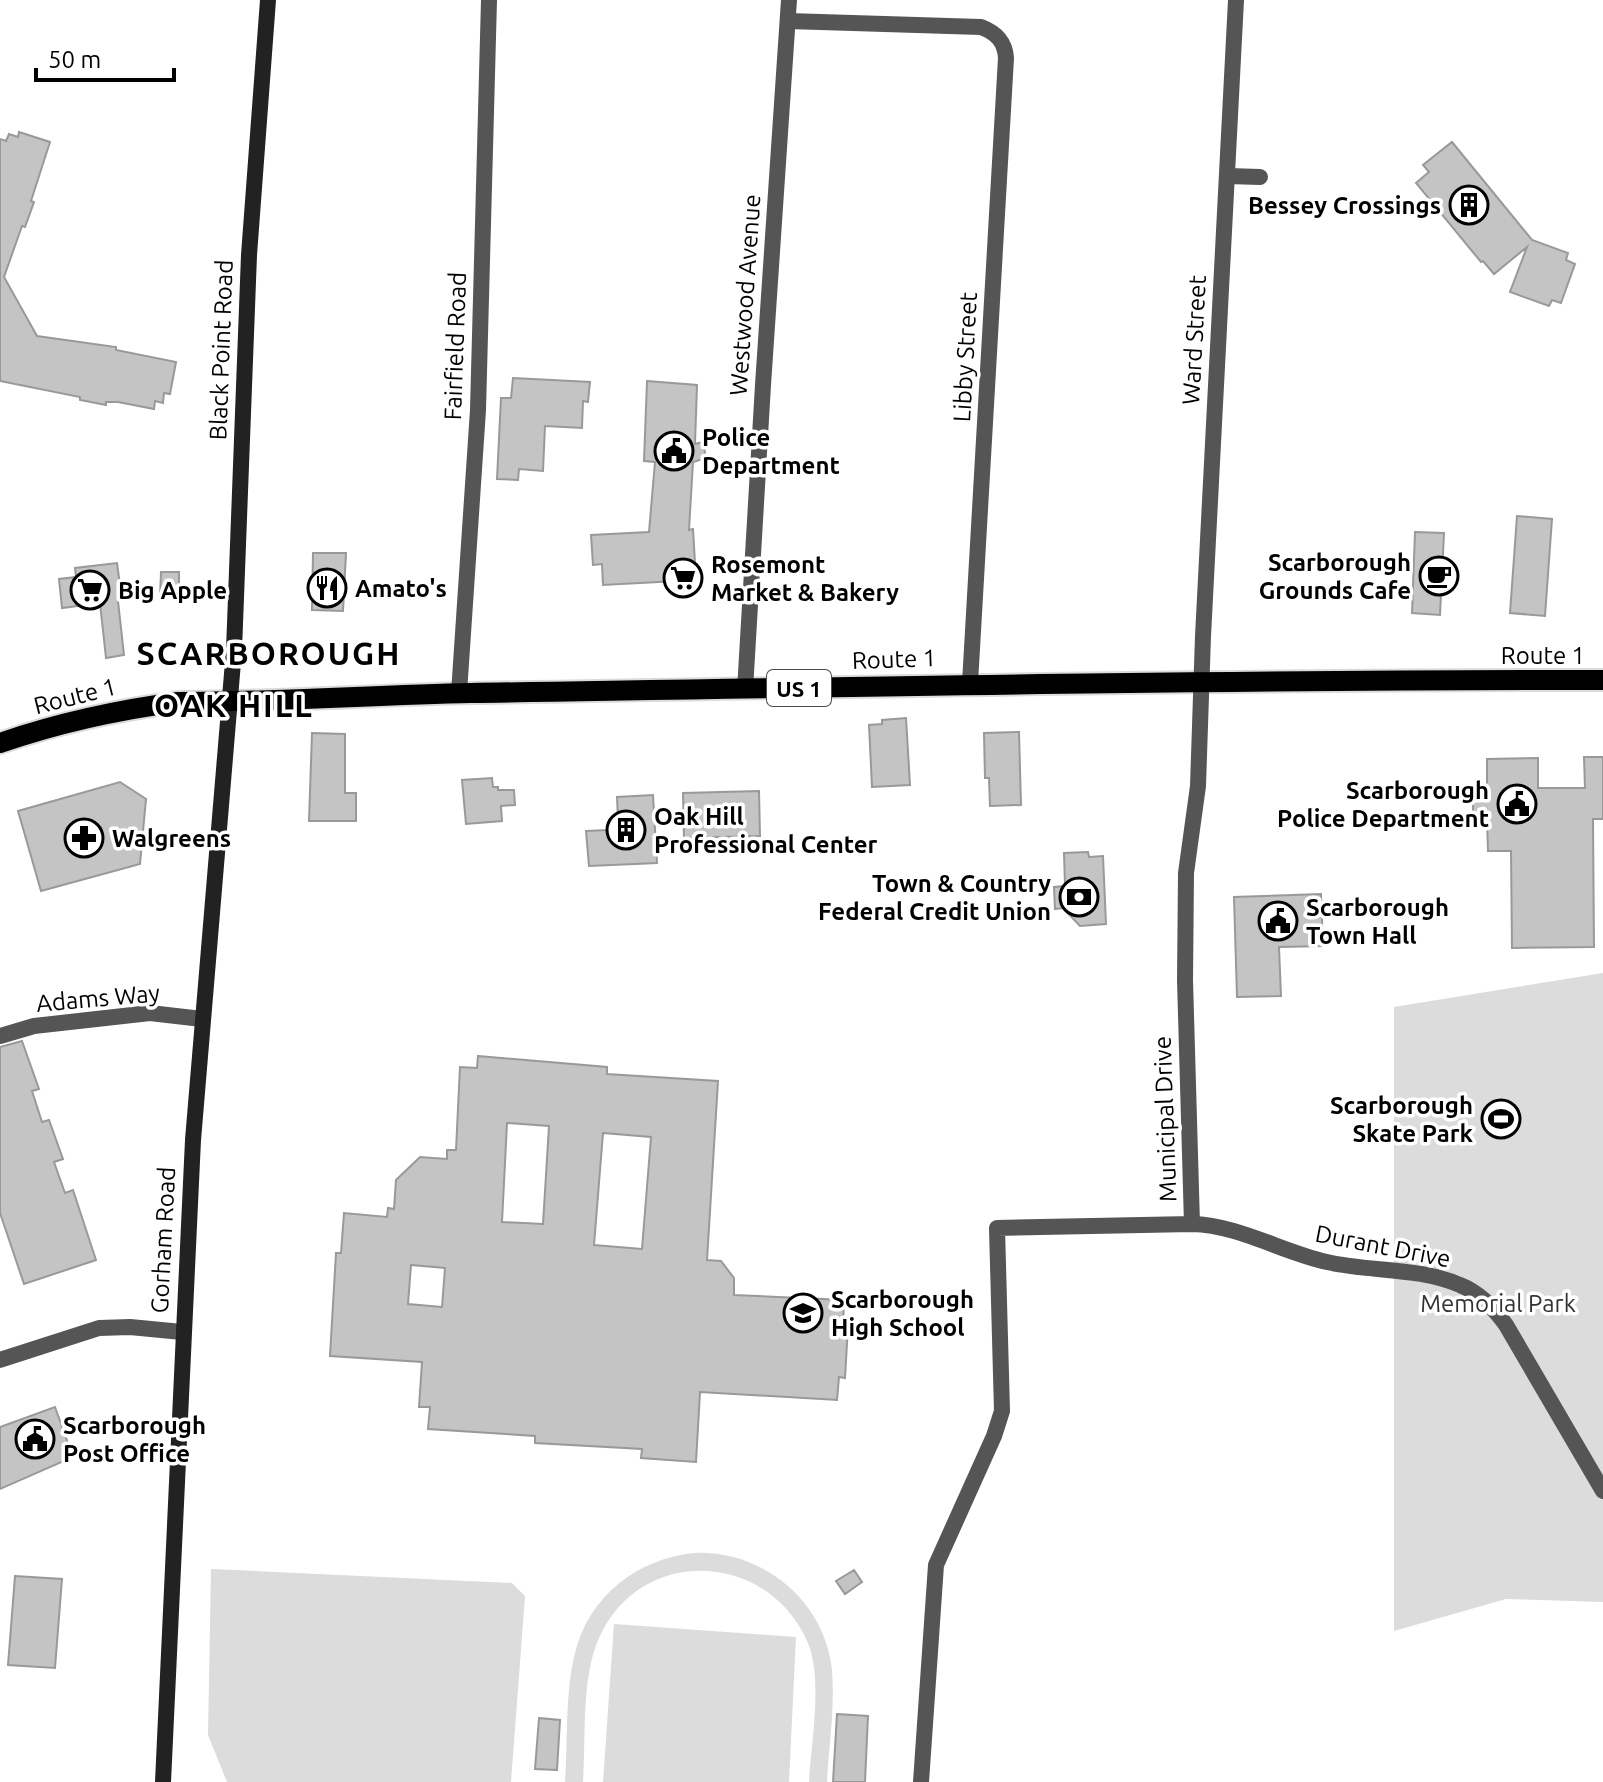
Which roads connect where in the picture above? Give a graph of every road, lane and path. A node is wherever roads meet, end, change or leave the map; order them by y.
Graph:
1 (268, 0) edge
2 (489, 0) edge
3 (789, 0) edge
4 (1236, 0) edge
5 (788, 21) junction
6 (1228, 176) junction
7 (1260, 177) dead end
8 (1603, 680) edge
9 (1201, 682) junction
10 (970, 683) junction
11 (745, 690) junction
12 (459, 693) junction
13 (230, 702) junction
14 (0, 743) edge
15 (202, 1019) junction
16 (0, 1036) edge
17 (1192, 1224) junction
18 (182, 1332) junction
19 (0, 1360) edge
20 (1603, 1491) edge
21 (163, 1782) edge
22 (921, 1782) edge

1 - 13 main road, Black Point Road
2 - 12 street, Fairfield Road
3 - 5 street, Westwood Avenue
4 - 6 street, Ward Street
5 - 10 street, Libby Street
5 - 11 street, Westwood Avenue
6 - 7 street
6 - 9 street, Ward Street
8 - 9 main road, Route 1 / US 1
9 - 10 main road, Route 1 / US 1
9 - 17 street, Municipal Drive
10 - 11 main road, Route 1 / US 1
11 - 12 main road, Route 1 / US 1
12 - 13 main road, Route 1 / US 1
13 - 14 main road, Route 1 / US 1
13 - 15 main road, Gorham Road
15 - 16 street, Adams Way
15 - 18 main road, Gorham Road
17 - 20 street, Durant Drive
17 - 22 street, Municipal Drive
18 - 19 street
18 - 21 main road, Gorham Road

